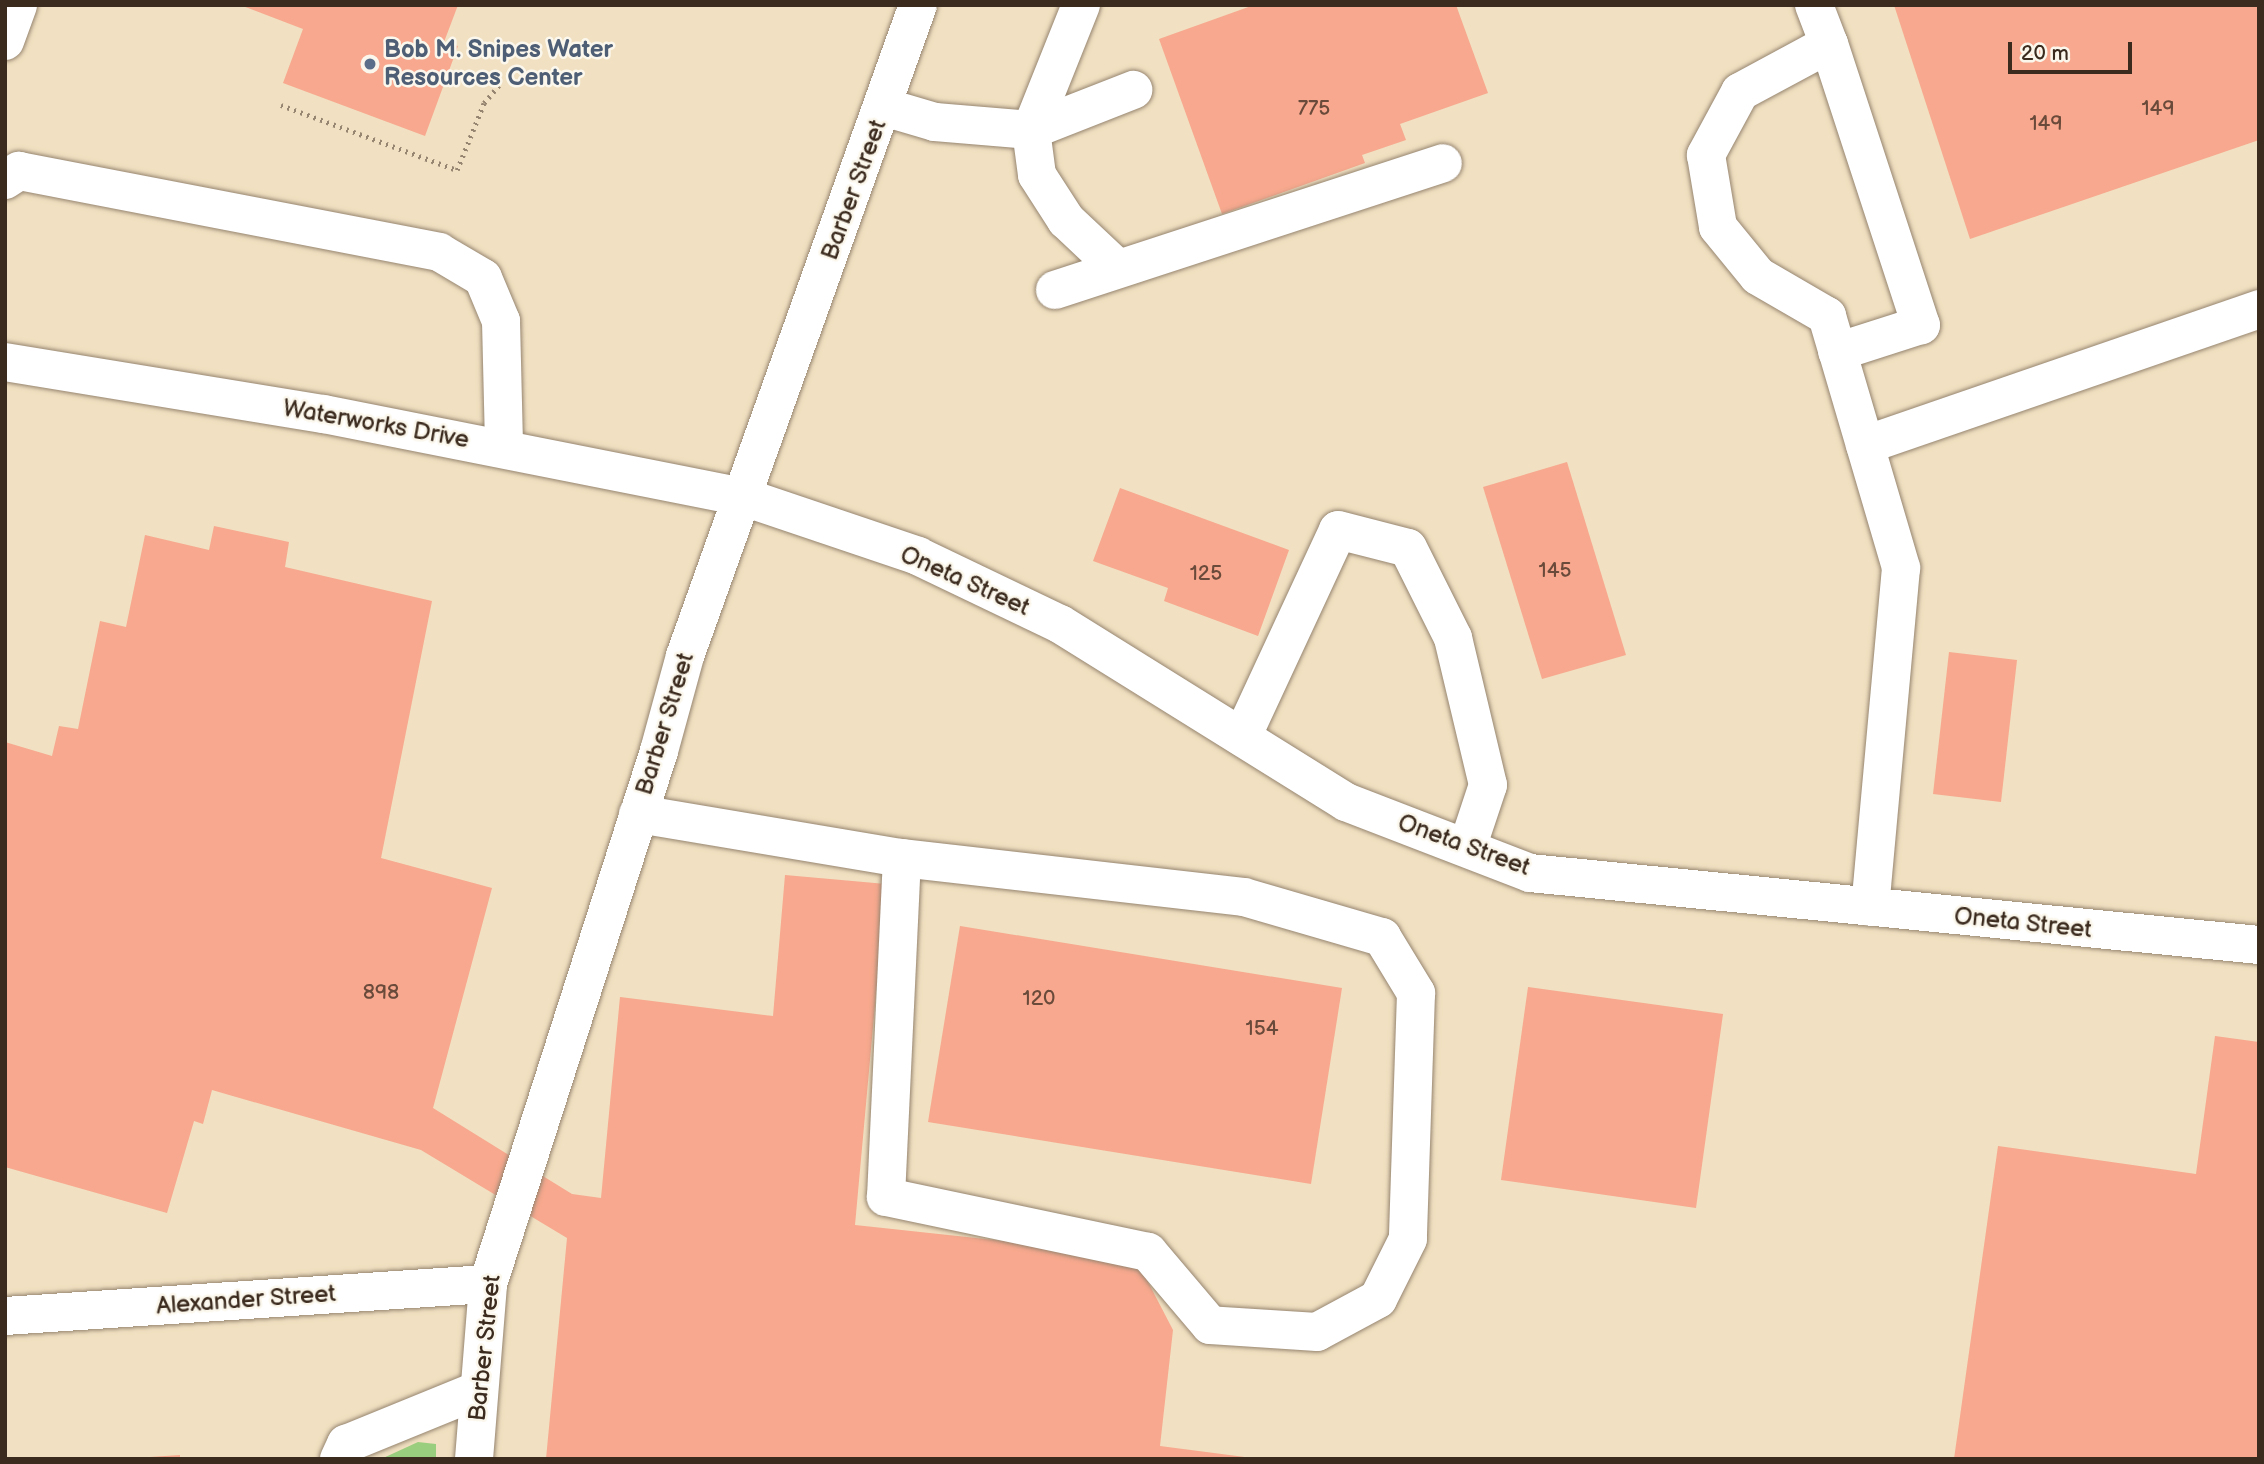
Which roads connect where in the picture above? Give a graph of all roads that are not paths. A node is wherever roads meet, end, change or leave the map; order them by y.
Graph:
1 (18, 5) edge
2 (918, 5) edge
3 (1081, 5) edge
4 (1814, 5) edge
5 (5, 41) edge
6 (1829, 44) junction
7 (1133, 90) dead end
8 (884, 107) junction
9 (1031, 130) junction
10 (1443, 163) dead end
11 (5, 180) edge
12 (1118, 269) junction
13 (1055, 290) dead end
14 (2259, 309) edge
15 (1837, 352) junction
16 (5, 362) edge
17 (1865, 445) junction
18 (504, 448) junction
19 (744, 497) junction
20 (1242, 737) junction
21 (638, 814) junction
22 (1467, 848) junction
23 (902, 858) junction
24 (1870, 907) junction
25 (2259, 945) edge
26 (488, 1284) junction
27 (5, 1316) edge
28 (478, 1390) junction
29 (339, 1459) edge
30 (474, 1459) edge

1 - 5 street
2 - 8 street, Barber Street
3 - 9 street
4 - 6 street
6 - 15 street
6 - 15 street
7 - 9 street
8 - 9 street
8 - 19 street, Barber Street
9 - 12 street
10 - 12 street
11 - 18 street
12 - 13 street
14 - 17 street
15 - 17 street
16 - 18 street, Waterworks Drive
17 - 24 street
18 - 19 street, Waterworks Drive
19 - 20 street, Oneta Street
19 - 21 street, Barber Street
20 - 22 street, Oneta Street
20 - 22 street
21 - 23 street
21 - 26 street, Barber Street
22 - 24 street, Oneta Street
23 - 23 street
24 - 25 street, Oneta Street
26 - 27 street, Alexander Street
26 - 28 street, Barber Street
28 - 29 street
28 - 30 street, Barber Street

